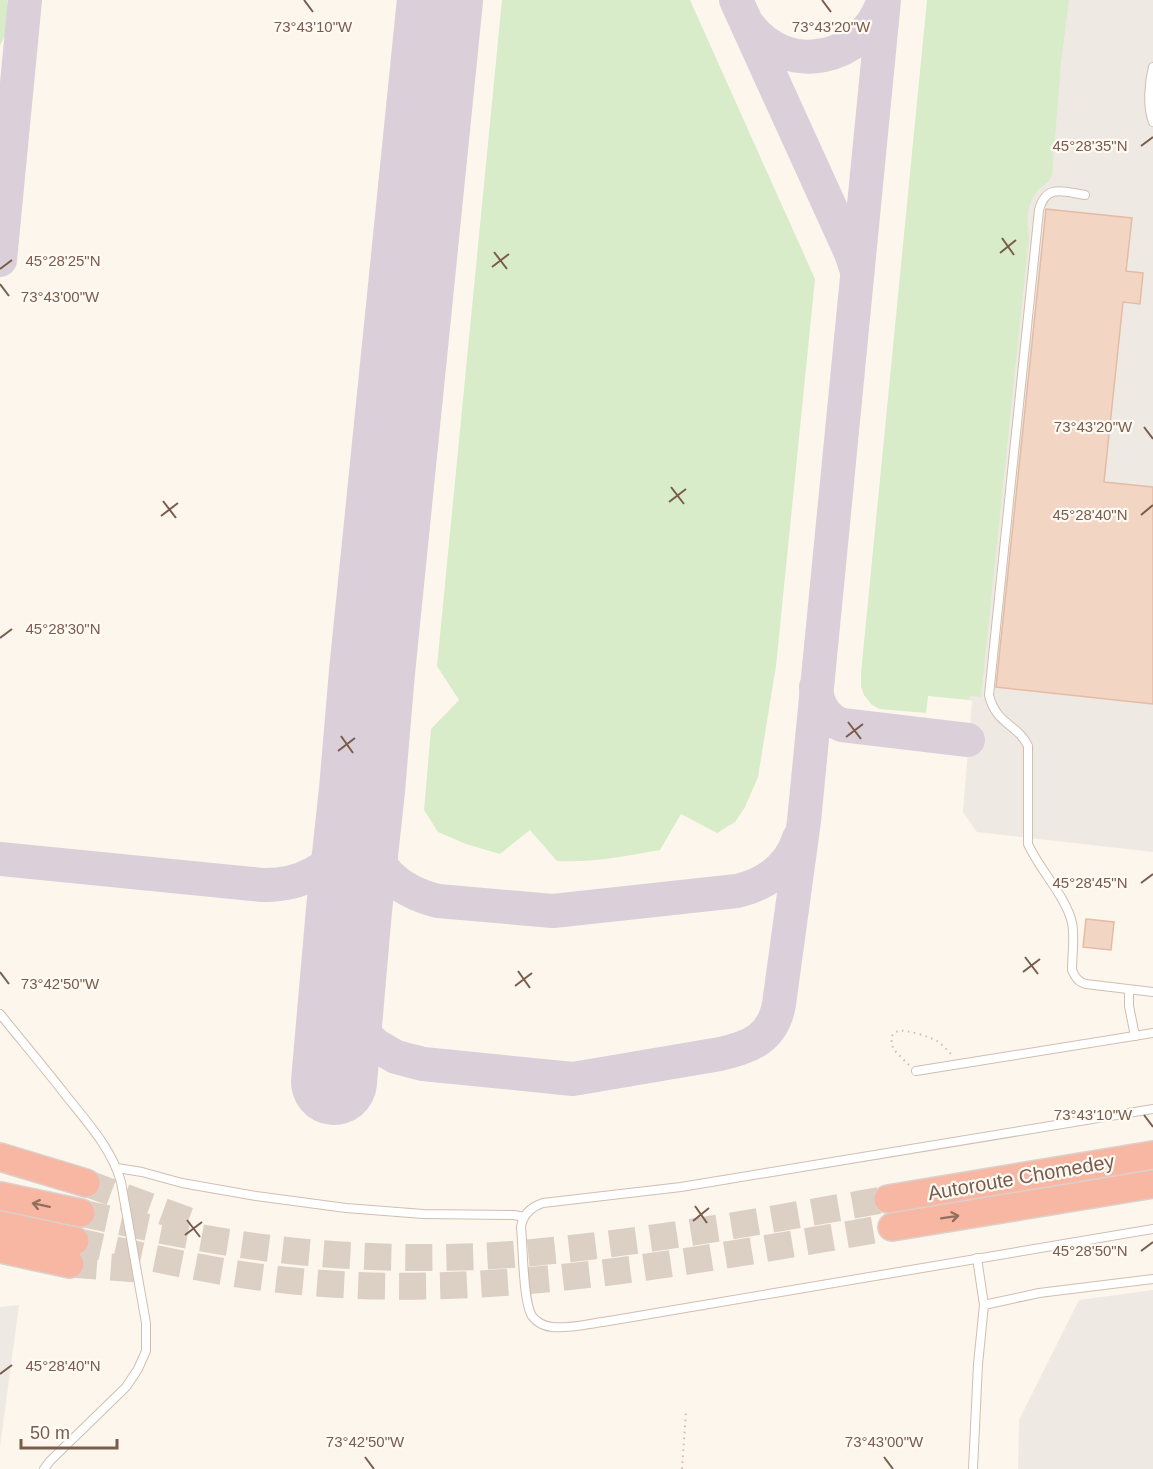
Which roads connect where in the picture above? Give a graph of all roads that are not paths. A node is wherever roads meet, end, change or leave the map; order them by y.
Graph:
1 (1153, 67) edge
2 (1153, 122) edge
3 (1085, 195) dead end
4 (1129, 990) junction
5 (1153, 992) edge
6 (0, 1014) edge
7 (1153, 1033) edge
8 (1135, 1036) junction
9 (916, 1071) road end
10 (1153, 1108) edge
11 (1153, 1155) edge
12 (0, 1157) edge
13 (117, 1168) junction
14 (86, 1183) tunnel mouth
15 (1153, 1184) edge
16 (0, 1196) edge
17 (888, 1199) tunnel mouth
18 (81, 1213) tunnel mouth
19 (524, 1217) junction
20 (0, 1225) edge
21 (892, 1227) tunnel mouth
22 (1153, 1229) edge
23 (0, 1249) edge
24 (977, 1258) junction
25 (1153, 1279) edge
26 (984, 1305) junction
27 (44, 1469) edge
28 (973, 1469) edge

1 - 2 lane
3 - 4 lane
4 - 5 lane
4 - 8 lane
6 - 13 lane
7 - 8 lane
8 - 9 lane
10 - 19 lane
11 - 17 highway, Autoroute Chomedey
12 - 14 highway
13 - 19 lane
13 - 27 lane
21 -> 15 highway, Autoroute Chomedey
18 -> 16 highway
19 - 24 lane
20 - 23 highway
22 - 24 lane
24 - 26 lane
25 - 26 lane
26 - 28 lane

